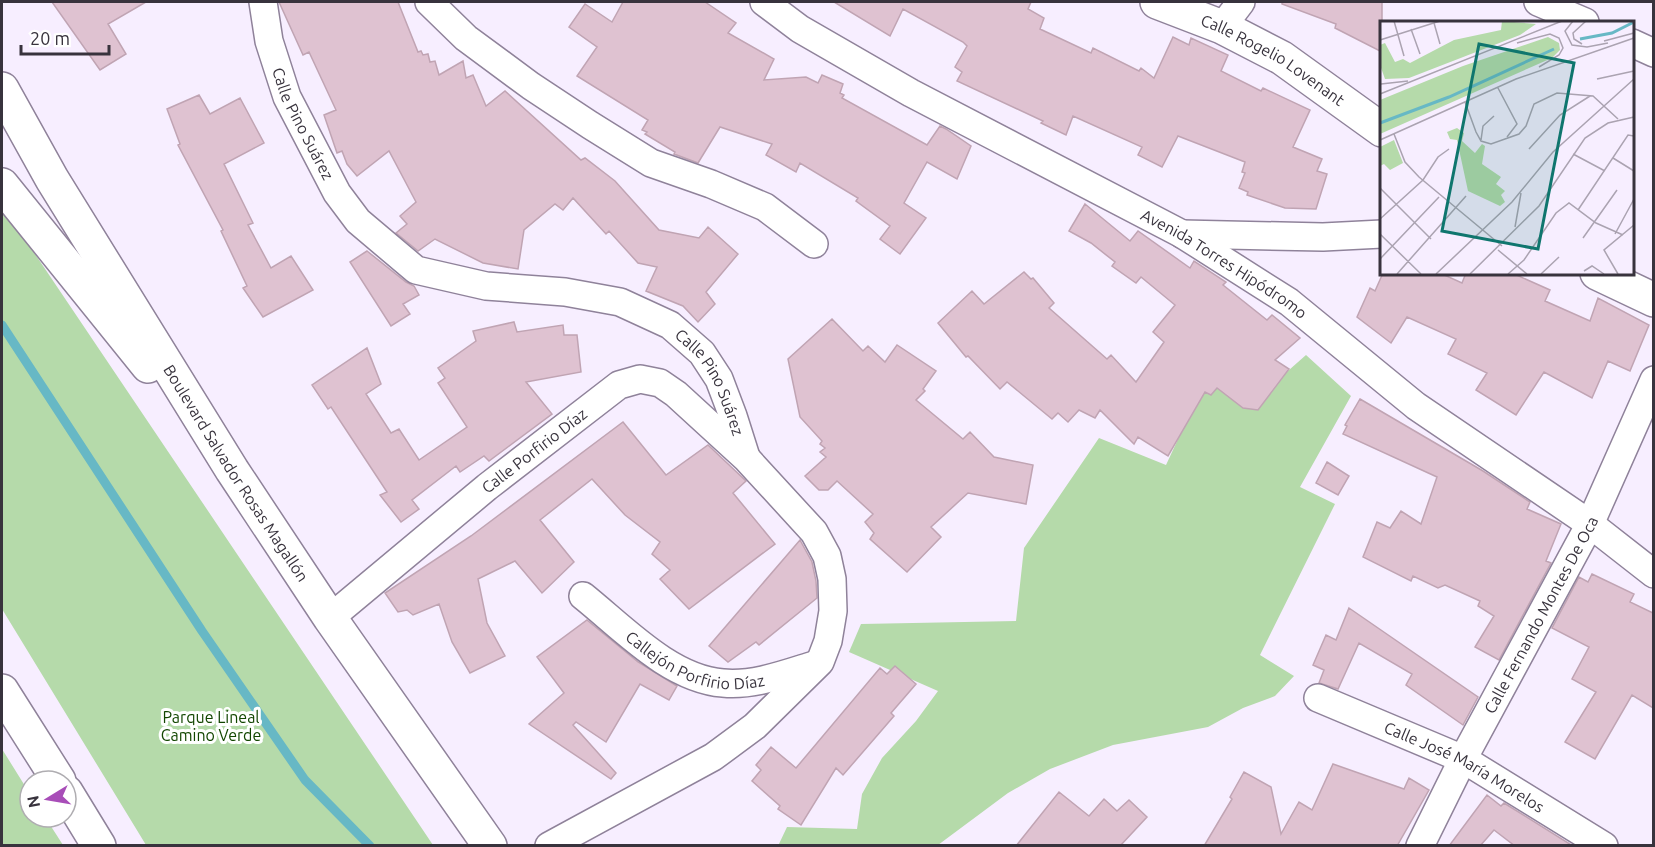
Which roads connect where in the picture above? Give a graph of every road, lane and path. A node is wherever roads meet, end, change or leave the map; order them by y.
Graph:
1 (263, 2) edge
2 (429, 2) edge
3 (764, 2) edge
4 (1157, 2) edge
5 (1538, 2) edge
6 (1231, 14) edge
7 (1583, 21) edge
8 (1634, 45) edge
9 (1653, 53) edge
10 (2, 89) edge
11 (1380, 129) edge
12 (2, 185) edge
13 (1182, 234) junction
14 (1380, 234) edge
15 (814, 244) dead end
16 (1599, 274) edge
17 (1653, 300) edge
18 (1653, 380) edge
19 (747, 459) junction
20 (232, 470) junction
21 (1590, 524) junction
22 (1653, 574) edge
23 (583, 596) dead end
24 (330, 618) junction
25 (820, 662) junction
26 (2, 677) edge
27 (2, 691) edge
28 (1318, 698) dead end
29 (29, 733) junction
30 (1463, 759) junction
31 (52, 769) edge
32 (78, 812) edge
33 (99, 846) edge
34 (490, 846) edge
35 (549, 846) edge
36 (1420, 846) edge
37 (1604, 846) edge

1 - 19 street, Calle Pino Suárez
2 - 15 street
3 - 13 street, Avenida Torres Hipódromo
4 - 6 main road, Calle Rogelio Lovenant
5 - 7 street
6 - 11 main road, Calle Rogelio Lovenant
8 - 9 street
10 - 20 main road, Boulevard Salvador Rosas Magallón
12 - 20 main road
13 - 14 street
13 - 21 street, Avenida Torres Hipódromo
16 - 17 main road
18 - 21 street, Calle Fernando Montes De Oca
19 - 24 street, Calle Porfirio Díaz
19 - 25 street, Calle Pino Suárez
20 - 24 main road, Boulevard Salvador Rosas Magallón
21 - 22 street, Avenida Torres Hipódromo
21 - 30 street, Calle Fernando Montes De Oca
23 - 25 street, Callejón Porfirio Díaz
24 - 34 main road, Boulevard Salvador Rosas Magallón
25 - 35 street, Calle Pino Suárez
26 - 29 main road
27 - 29 main road
28 - 30 street, Calle José María Morelos
29 - 31 main road
30 - 36 street, Calle Fernando Montes De Oca
30 - 37 street, Calle José María Morelos
32 - 33 main road

